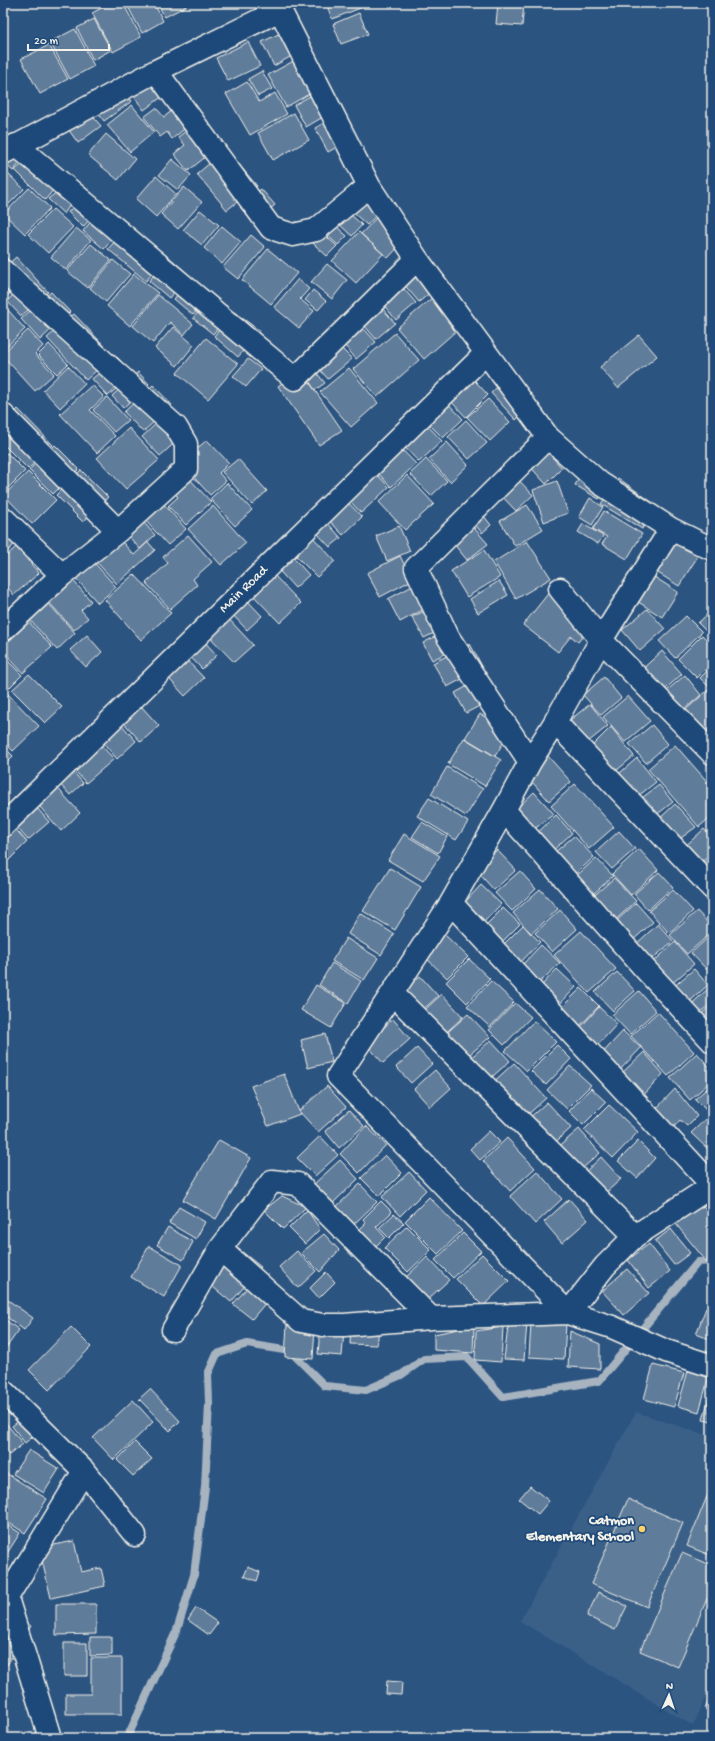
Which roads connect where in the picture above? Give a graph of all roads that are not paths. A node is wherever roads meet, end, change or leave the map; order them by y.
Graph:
1 (156, 71) junction
2 (10, 149) edge
3 (369, 186) junction
4 (417, 259) junction
5 (3, 271) edge
6 (485, 354) junction
7 (3, 415) edge
8 (548, 437) junction
9 (3, 518) edge
10 (671, 529) junction
11 (118, 531) junction
12 (712, 549) edge
13 (62, 575) junction
14 (560, 589) dead end
15 (3, 630) edge
16 (601, 640) junction
17 (555, 722) junction
18 (712, 753) edge
19 (530, 762) junction
20 (504, 810) junction
21 (3, 826) edge
22 (712, 888) edge
23 (450, 903) junction
24 (392, 993) junction
25 (712, 1041) edge
26 (712, 1185) edge
27 (635, 1236) junction
28 (220, 1249) junction
29 (568, 1313) junction
30 (431, 1318) junction
31 (173, 1330) dead end
32 (712, 1366) edge
33 (4, 1393) edge
34 (84, 1471) junction
35 (135, 1535) dead end
36 (5, 1601) edge
37 (50, 1738) edge

1 - 2 street
1 - 3 street
1 - 3 street
2 - 4 street
3 - 4 street
4 - 6 street
5 - 11 street
6 - 8 street
6 - 21 street, Main Road
7 - 11 street
8 - 10 street
8 - 19 street
9 - 13 street
10 - 12 street
10 - 16 street
11 - 13 street
13 - 15 street
14 - 16 street
16 - 17 street
16 - 18 street
17 - 19 street
17 - 22 street
19 - 20 street
20 - 23 street
20 - 25 street
23 - 24 street
23 - 26 street
24 - 27 street
24 - 29 street
26 - 27 street
27 - 29 street
28 - 30 street
28 - 30 street
28 - 31 street
29 - 30 street
29 - 32 street
33 - 34 street
34 - 35 street
34 - 36 street
36 - 37 street

